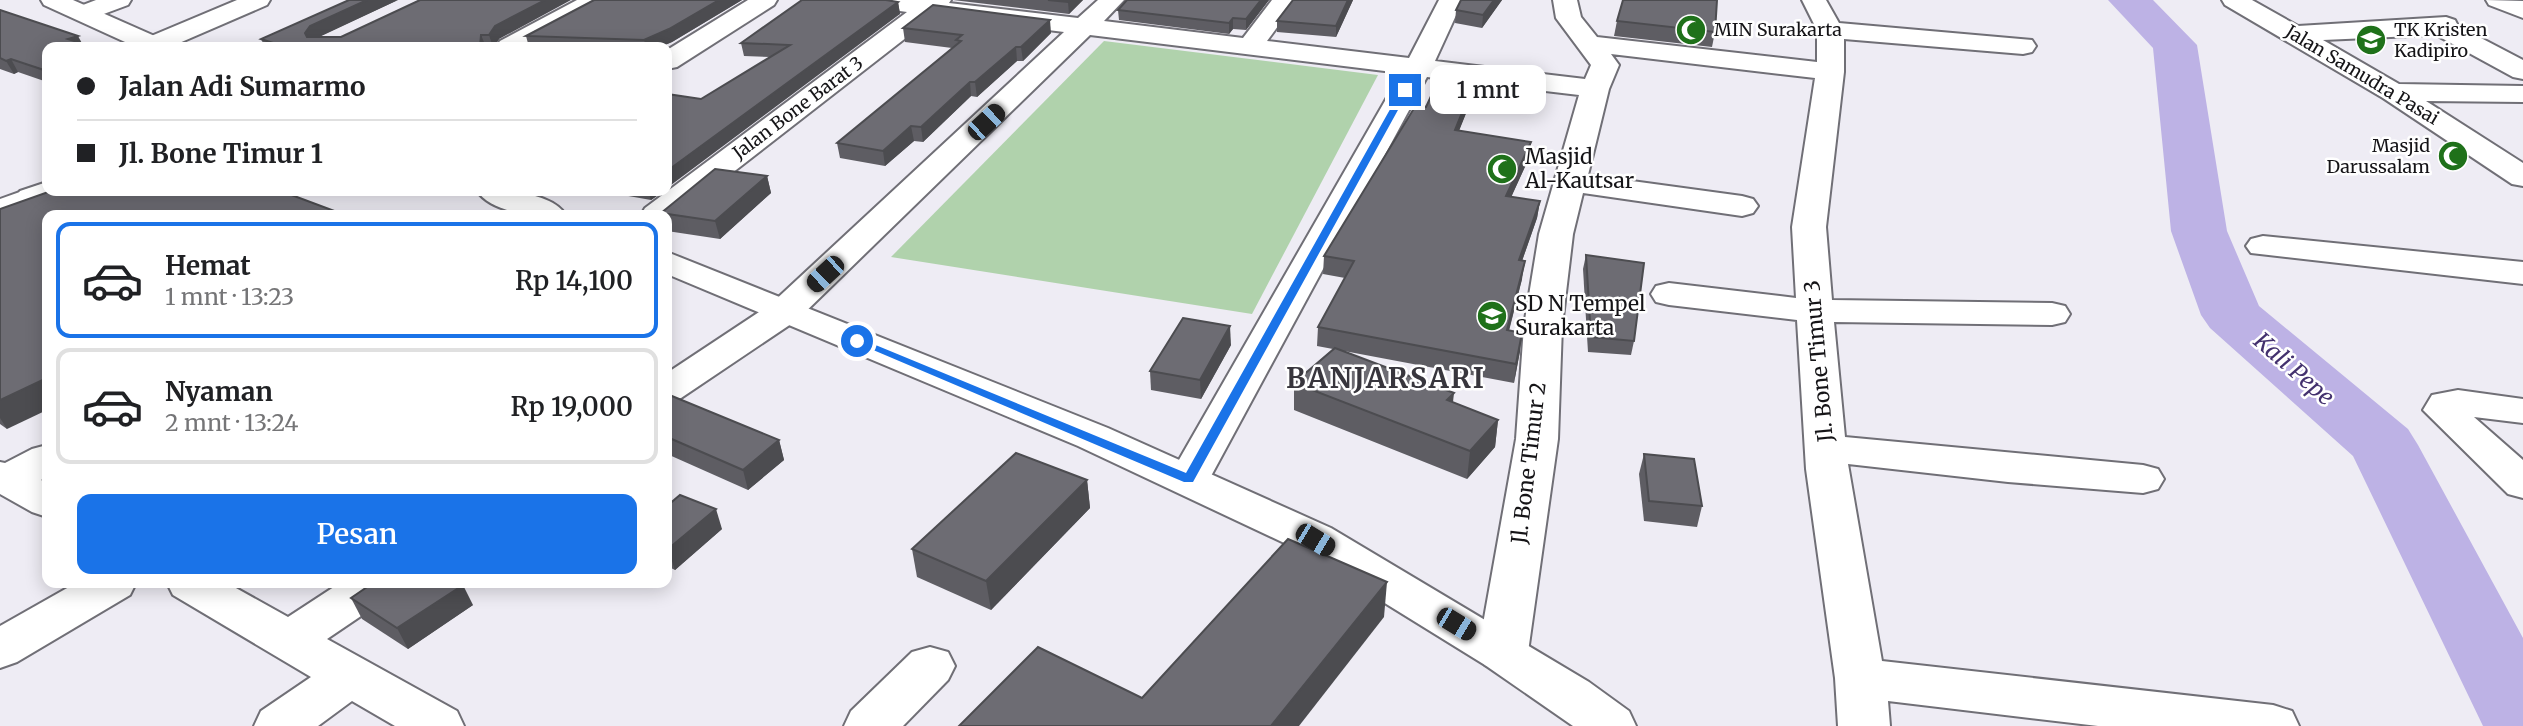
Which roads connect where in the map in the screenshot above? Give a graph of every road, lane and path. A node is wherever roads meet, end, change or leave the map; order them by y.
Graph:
1 (53, 0) edge
2 (119, 0) edge
3 (258, 0) edge
4 (596, 0) edge
5 (765, 0) edge
6 (866, 0) edge
7 (1112, 0) edge
8 (1285, 0) edge
9 (1451, 0) edge
10 (1565, 0) edge
11 (2234, 0) edge
12 (2498, 0) edge
13 (934, 4) edge
14 (2523, 10) edge
15 (84, 13) junction
16 (1822, 15) edge
17 (1086, 26) junction
18 (2296, 34) junction
19 (146, 42) edge
20 (164, 42) edge
21 (518, 42) edge
22 (1591, 44) junction
23 (1251, 45) junction
24 (2023, 46) dead end
25 (672, 58) edge
26 (1419, 66) junction
27 (1830, 72) junction
28 (1595, 89) junction
29 (2520, 90) edge
30 (2393, 92) junction
31 (2523, 177) edge
32 (1570, 182) junction
33 (42, 193) edge
34 (503, 196) edge
35 (1742, 206) dead end
36 (0, 210) edge
37 (533, 210) edge
38 (664, 210) edge
39 (2263, 246) dead end
40 (672, 264) edge
41 (2523, 273) edge
42 (1669, 294) dead end
43 (1814, 311) junction
44 (784, 312) junction
45 (2052, 314) dead end
46 (672, 387) edge
47 (2523, 411) edge
48 (1827, 448) junction
49 (42, 461) edge
50 (3, 478) edge
51 (1189, 479) junction
52 (2143, 480) dead end
53 (2523, 484) edge
54 (42, 499) edge
55 (104, 588) edge
56 (199, 588) edge
57 (367, 588) edge
58 (289, 639) junction
59 (0, 649) edge
60 (1503, 652) junction
61 (930, 666) dead end
62 (351, 675) junction
63 (1862, 702) edge
64 (280, 726) edge
65 (438, 726) edge
66 (870, 726) edge
67 (1610, 726) edge
68 (2273, 726) edge

1 - 15 street
2 - 15 street
3 - 20 street
4 - 21 street
5 - 25 street
6 - 13 street
7 - 17 street
8 - 23 street
9 - 26 street
10 - 22 street, Jl. Bone Timur 2
11 - 18 street, Jalan Samudra Pasai
12 - 14 street
13 - 17 street
13 - 38 street, Jalan Bone Barat 3
15 - 19 street
16 - 24 street
16 - 27 street, Jl. Bone Timur 3
17 - 23 street
17 - 44 street
18 - 29 street
18 - 30 street, Jalan Samudra Pasai
22 - 27 street
22 - 28 street, Jl. Bone Timur 2
23 - 26 street
26 - 28 street
26 - 51 street
27 - 43 street, Jl. Bone Timur 3
28 - 32 street, Jl. Bone Timur 2
29 - 30 street
30 - 31 street, Jalan Samudra Pasai
32 - 35 street
32 - 60 street, Jl. Bone Timur 2
33 - 36 street
34 - 37 street
39 - 41 street
40 - 44 street
42 - 43 street
43 - 45 street
43 - 48 street, Jl. Bone Timur 3
44 - 46 street
44 - 51 street
47 - 53 street
48 - 52 street
48 - 63 street, Jl. Bone Timur 3
49 - 50 street
50 - 54 street
51 - 60 street
55 - 59 street
56 - 58 street
57 - 58 street
58 - 62 street
60 - 67 street
61 - 66 street
62 - 64 street
62 - 65 street
63 - 68 street

